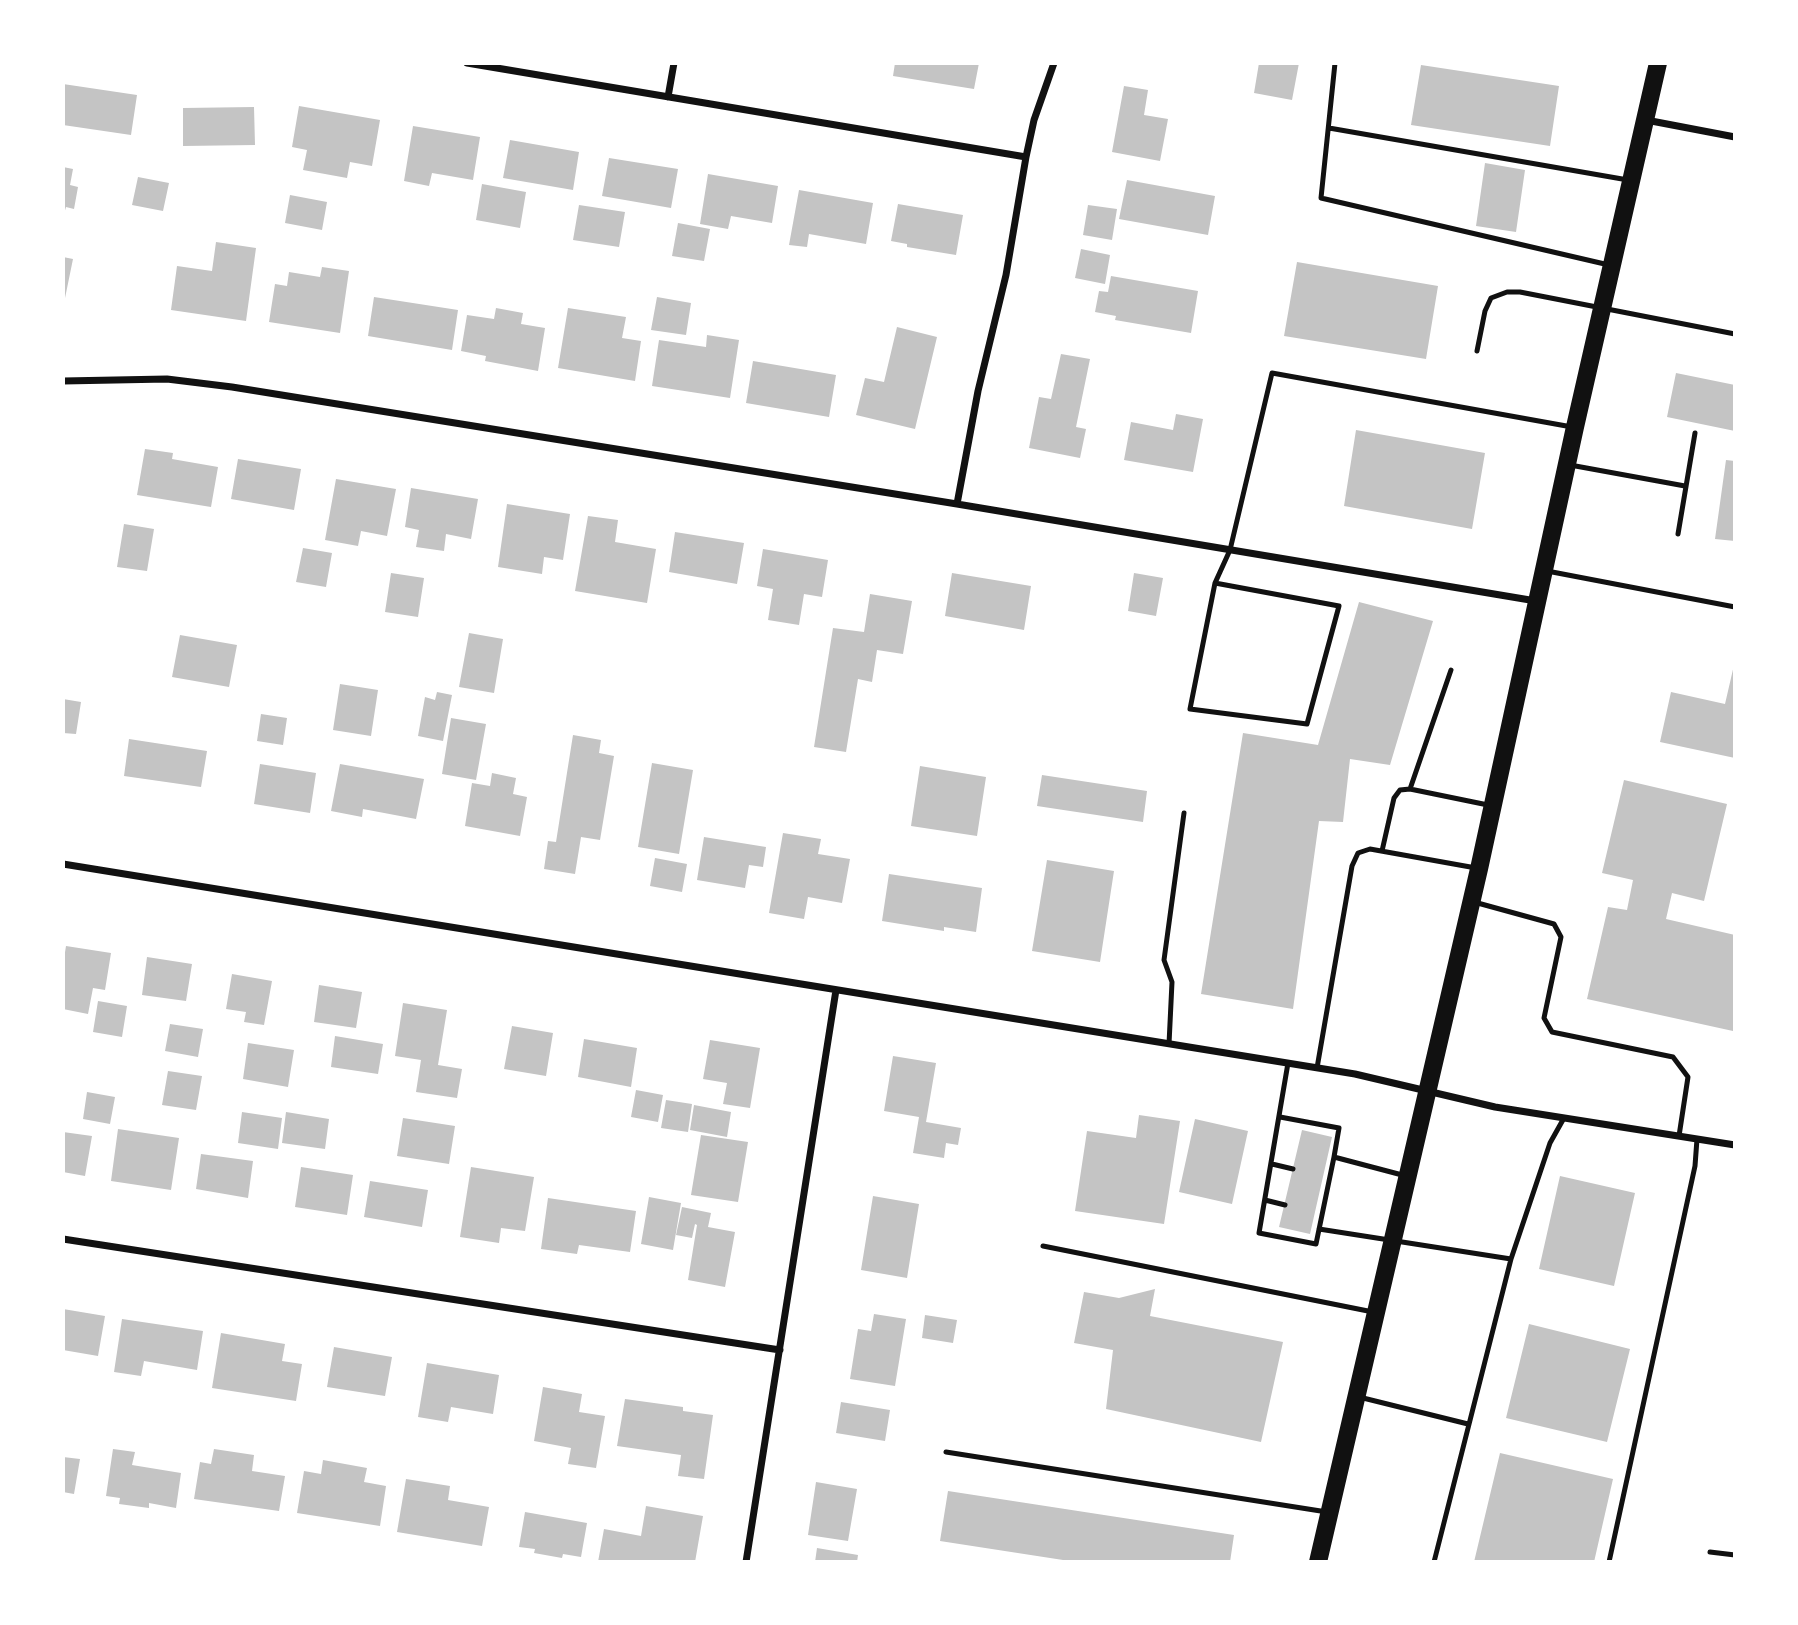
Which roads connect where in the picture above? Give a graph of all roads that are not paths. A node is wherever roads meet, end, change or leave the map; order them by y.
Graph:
1 (467, 63) edge
2 (674, 63) edge
3 (1054, 63) edge
4 (1335, 63) edge
5 (1655, 64) edge
6 (668, 97) junction
7 (1646, 120) junction
8 (1329, 128) junction
9 (1735, 137) edge
10 (1026, 157) junction
11 (1631, 181) junction
12 (1612, 265) junction
13 (1602, 307) junction
14 (1735, 334) edge
15 (1477, 351) dead end
16 (63, 381) edge
17 (1575, 427) junction
18 (1695, 433) dead end
19 (1567, 464) junction
20 (1685, 486) junction
21 (957, 504) junction
22 (1678, 534) dead end
23 (1230, 550) junction
24 (1544, 570) junction
25 (1215, 583) junction
26 (1537, 601) junction
27 (1735, 607) edge
28 (1451, 670) dead end
29 (1410, 789) junction
30 (1493, 806) junction
31 (1184, 813) dead end
32 (1382, 851) junction
33 (63, 864) edge
34 (1479, 869) junction
35 (1471, 901) junction
36 (836, 990) junction
37 (1169, 1044) junction
38 (1288, 1063) junction
39 (1317, 1068) junction
40 (1427, 1091) junction
41 (1280, 1117) junction
42 (1564, 1118) junction
43 (1679, 1136) junction
44 (1697, 1139) junction
45 (1735, 1145) edge
46 (1335, 1157) junction
47 (1272, 1164) junction
48 (1293, 1169) dead end
49 (1323, 1176) dead end
50 (1407, 1177) junction
51 (1331, 1178) junction
52 (1265, 1200) junction
53 (1285, 1205) dead end
54 (1315, 1211) dead end
55 (1323, 1213) junction
56 (1319, 1229) junction
57 (63, 1238) edge
58 (1392, 1242) junction
59 (1043, 1247) dead end
60 (1511, 1259) junction
61 (1376, 1312) junction
62 (780, 1350) junction
63 (1357, 1397) junction
64 (1468, 1424) junction
65 (947, 1452) dead end
66 (1330, 1512) junction
67 (1710, 1552) dead end
68 (1735, 1555) edge
69 (746, 1562) edge
70 (1318, 1562) edge
71 (1434, 1562) edge
72 (1609, 1562) edge

1 - 6 street
2 - 6 street
3 - 10 street
4 - 8 lane
5 - 7 main road
6 - 10 street
7 - 9 street
7 - 11 main road
8 - 11 lane
8 - 12 lane
10 - 21 street
11 - 12 main road
12 - 13 main road
13 - 14 lane
13 - 15 lane
13 - 17 main road
16 - 21 street
17 - 19 main road
17 - 23 lane
18 - 20 lane
19 - 20 lane
19 - 24 main road
20 - 22 lane
21 - 23 street
23 - 25 lane
23 - 26 street
24 - 26 main road
24 - 27 lane
25 - 25 lane
26 - 30 main road
28 - 29 lane
29 - 30 lane
29 - 32 lane
30 - 34 main road
31 - 37 lane
32 - 34 lane
32 - 39 lane
33 - 36 street
34 - 35 main road
35 - 40 main road
35 - 43 lane
36 - 37 street
36 - 62 street
37 - 38 street
38 - 39 street
38 - 41 lane
39 - 40 street
40 - 42 street
40 - 50 main road
41 - 46 lane
41 - 47 lane
42 - 43 street
42 - 60 lane
43 - 44 street
44 - 45 street
44 - 72 lane
46 - 50 lane
46 - 51 lane
47 - 48 lane
47 - 52 lane
49 - 51 lane
50 - 58 main road
51 - 55 lane
52 - 53 lane
52 - 56 lane
54 - 55 lane
55 - 56 lane
56 - 58 lane
57 - 62 street
58 - 60 lane
58 - 61 main road
59 - 61 lane
60 - 64 lane
61 - 63 main road
62 - 69 street
63 - 64 lane
63 - 66 main road
64 - 71 lane
65 - 66 lane
66 - 70 main road
67 - 68 lane

